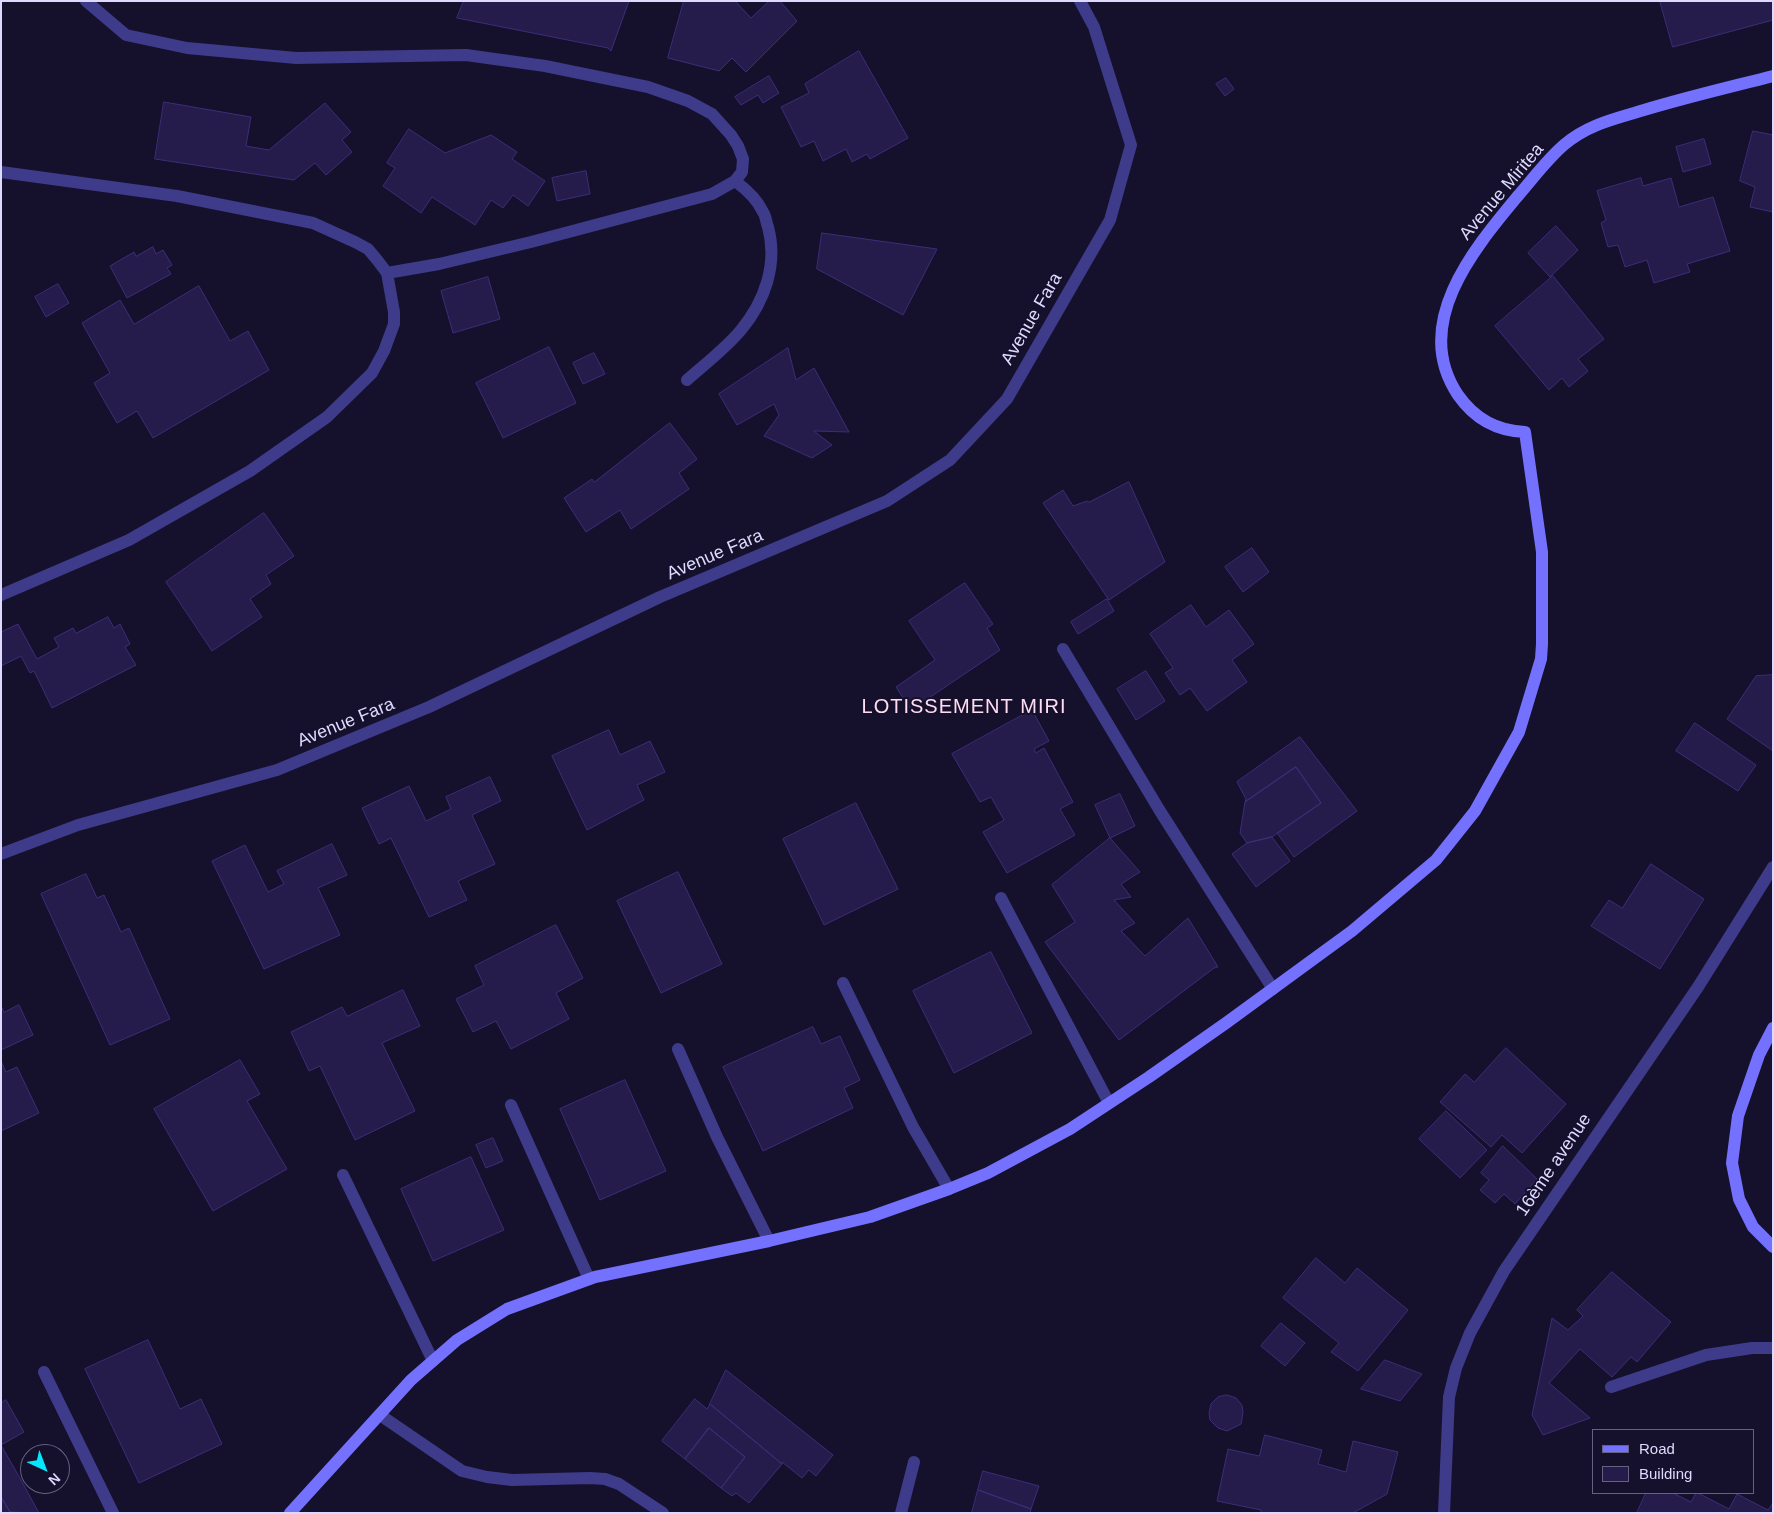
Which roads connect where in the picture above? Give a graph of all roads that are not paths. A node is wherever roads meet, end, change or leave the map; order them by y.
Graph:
1 (86, 1) edge
2 (1080, 1) edge
3 (1773, 76) edge
4 (1, 172) edge
5 (735, 181) junction
6 (387, 273) junction
7 (687, 380) dead end
8 (1, 595) edge
9 (1063, 649) dead end
10 (1, 854) edge
11 (1773, 867) edge
12 (1001, 898) dead end
13 (843, 984) dead end
14 (1273, 989) junction
15 (1773, 1028) edge
16 (678, 1049) dead end
17 (1109, 1103) junction
18 (511, 1105) dead end
19 (343, 1175) dead end
20 (949, 1189) junction
21 (769, 1241) junction
22 (1773, 1247) edge
23 (588, 1279) junction
24 (1773, 1348) edge
25 (433, 1361) junction
26 (44, 1372) dead end
27 (1611, 1387) dead end
28 (380, 1415) junction
29 (914, 1462) dead end
30 (113, 1513) edge
31 (290, 1513) edge
32 (663, 1513) edge
33 (900, 1513) edge
34 (1444, 1513) edge

1 - 5 street
2 - 10 street, Avenue Fara
3 - 14 main road, Avenue Miritea
4 - 6 street
5 - 6 street
5 - 7 street
6 - 8 street
9 - 14 street
11 - 34 street, 16ème avenue
12 - 17 street
13 - 20 street
14 - 17 main road
15 - 22 main road
16 - 21 street
17 - 20 main road
18 - 23 street
19 - 25 street
20 - 21 main road
21 - 23 main road
23 - 25 main road
24 - 27 street
25 - 28 main road
26 - 30 street
28 - 31 main road
28 - 32 street
29 - 33 street

